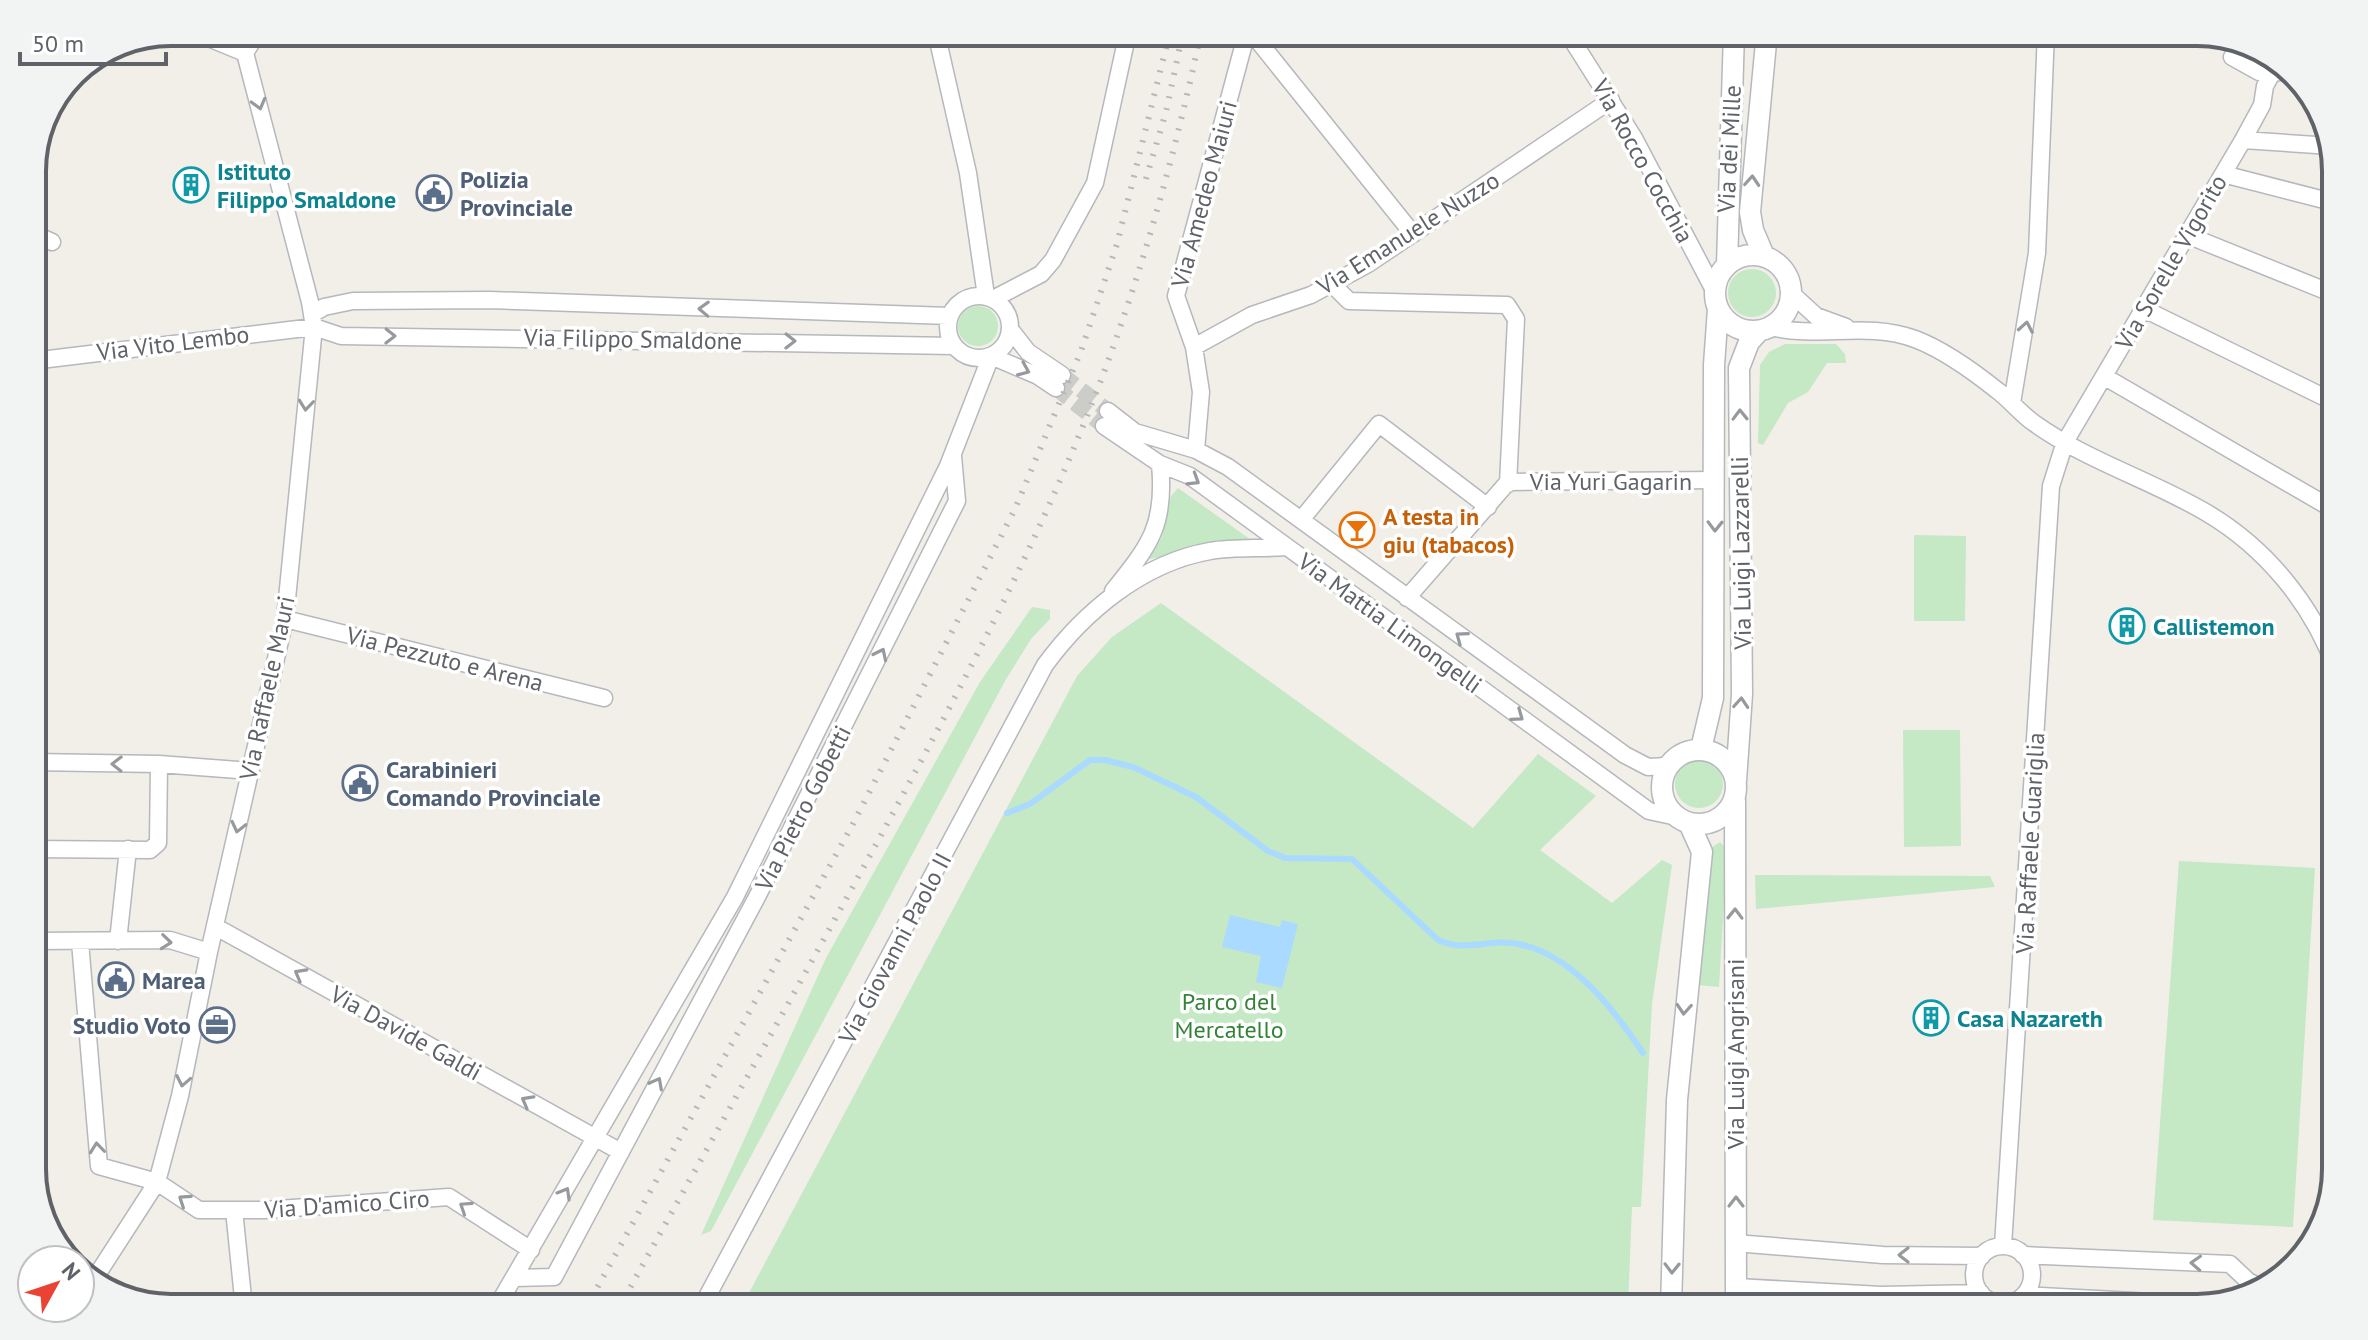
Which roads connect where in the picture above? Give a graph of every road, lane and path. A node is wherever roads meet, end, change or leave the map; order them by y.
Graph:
1 (228, 46) edge
2 (249, 46) edge
3 (939, 46) edge
4 (1125, 46) edge
5 (1245, 46) edge
6 (1260, 46) edge
7 (1576, 46) edge
8 (1734, 46) edge
9 (1766, 46) edge
10 (2045, 46) edge
11 (245, 53) junction
12 (2232, 57) dead end
13 (2276, 74) edge
14 (1611, 100) junction
15 (2243, 140) junction
16 (2320, 145) edge
17 (2223, 174) junction
18 (2322, 199) edge
19 (1413, 234) junction
20 (2187, 235) junction
21 (46, 239) edge
22 (52, 242) dead end
23 (1764, 256) junction
24 (1727, 265) junction
25 (1332, 284) junction
26 (2322, 289) edge
27 (1792, 294) junction
28 (990, 298) junction
29 (1716, 300) junction
30 (2144, 309) junction
31 (949, 316) junction
32 (313, 321) junction
33 (1848, 328) junction
34 (1010, 329) junction
35 (1765, 329) junction
36 (954, 346) junction
37 (1194, 347) junction
38 (991, 356) junction
39 (46, 359) edge
40 (2105, 377) junction
41 (2322, 396) edge
42 (2012, 403) junction
43 (2065, 442) junction
44 (1196, 450) junction
45 (953, 454) junction
46 (1160, 464) junction
47 (1715, 480) junction
48 (1508, 483) junction
49 (2322, 503) edge
50 (1488, 507) junction
51 (1301, 520) junction
52 (1285, 547) junction
53 (1407, 598) junction
54 (1105, 601) junction
55 (285, 619) junction
56 (2322, 641) edge
57 (842, 675) junction
58 (865, 687) junction
59 (604, 698) dead end
60 (1701, 749) junction
61 (46, 762) edge
62 (159, 764) junction
63 (1667, 766) junction
64 (251, 771) junction
65 (1735, 791) junction
66 (1683, 820) junction
67 (46, 849) edge
68 (128, 849) junction
69 (216, 927) junction
70 (46, 941) edge
71 (118, 941) junction
72 (80, 942) junction
73 (707, 945) junction
74 (209, 952) junction
75 (726, 955) junction
76 (596, 1138) junction
77 (621, 1152) junction
78 (157, 1182) junction
79 (234, 1210) junction
80 (1735, 1243) junction
81 (2003, 1246) junction
82 (531, 1250) junction
83 (2023, 1255) junction
84 (1982, 1256) junction
85 (99, 1271) edge
86 (514, 1278) junction
87 (2250, 1282) edge
88 (1981, 1293) joint
89 (243, 1294) edge
90 (504, 1294) edge
91 (708, 1294) edge
92 (1671, 1294) edge
93 (1736, 1294) edge
94 (1931, 1294) edge
95 (2024, 1294) edge

1 - 11 street
2 - 11 street
3 - 28 street
4 - 28 street
5 - 37 street, Via Amedeo Maiuri
6 - 19 street
7 - 14 street, Via Rocco Cocchia
8 - 24 street, Via dei Mille
23 -> 9 street, Via dei Mille
42 -> 10 street
11 -> 32 street, Via Raffaele Mauri
12 - 13 street
13 - 15 street, Via Sorelle Vigorito
14 - 19 street, Via Emanuele Nuzzo
14 - 29 street, Via Rocco Cocchia
15 - 16 street
15 - 17 street, Via Sorelle Vigorito
17 - 18 street
17 - 20 street, Via Sorelle Vigorito
19 - 25 street, Via Emanuele Nuzzo
20 - 26 street
20 - 30 street, Via Sorelle Vigorito
21 - 22 street
23 - 24 street
23 - 27 street
24 - 29 street
25 - 37 street, Via Emanuele Nuzzo
25 - 48 street
27 - 33 street
27 - 35 street
28 - 31 street
28 - 34 street
29 - 35 street
29 - 47 street, Via Luigi Lazzarelli
30 - 40 street, Via Sorelle Vigorito
30 - 41 street
31 -> 32 street, Via Filippo Smaldone
31 - 36 street
32 -> 36 street, Via Filippo Smaldone
32 - 39 street, Via Vito Lembo
32 -> 55 street, Via Raffaele Mauri
33 - 35 street
33 - 42 street
34 - 38 street
38 -> 34 street
65 -> 35 street, Via Luigi Lazzarelli
36 - 38 street
37 - 44 street, Via Amedeo Maiuri
38 - 45 street, Via Pietro Gobetti
40 - 43 street, Via Sorelle Vigorito
40 - 49 street
42 - 43 street
43 - 56 street
43 - 81 street, Via Raffaele Guariglia
44 - 46 street, Via Mattia Limongelli
44 - 51 street, Via Mattia Limongelli
45 - 57 street, Via Pietro Gobetti
58 -> 45 street, Via Pietro Gobetti
46 -> 52 street, Via Mattia Limongelli
46 - 54 street, Via Giovanni Paolo II
47 - 48 street, Via Yuri Gagarin
47 -> 60 street, Via Luigi Lazzarelli
48 - 50 street
50 - 51 street
50 - 53 street
51 - 53 street, Via Mattia Limongelli
52 - 54 street, Via Giovanni Paolo II
52 -> 66 street, Via Mattia Limongelli
63 -> 53 street, Via Mattia Limongelli
54 - 91 street, Via Giovanni Paolo II
55 - 59 street, Via Pezzuto e Arena
55 - 64 street, Via Raffaele Mauri
57 - 58 street
57 - 73 street, Via Pietro Gobetti
58 - 75 street, Via Pietro Gobetti
60 - 63 street
60 - 65 street
62 -> 61 street
62 - 64 street
62 - 68 street
63 - 66 street
64 -> 69 street, Via Raffaele Mauri
65 - 66 street
80 -> 65 street, Via Luigi Angrisani
66 -> 92 street, Via Luigi Angrisani
67 - 68 street
68 - 71 street
69 - 74 street, Via Raffaele Mauri
76 -> 69 street, Via Davide Galdi
70 - 72 street
71 - 72 street
71 -> 74 street
78 -> 72 street, Via D'amico Ciro
73 - 75 street
73 - 76 street, Via Pietro Gobetti
74 -> 78 street, Via Raffaele Mauri
77 -> 75 street, Via Pietro Gobetti
76 - 77 street, Via Davide Galdi
82 -> 76 street, Via Pietro Gobetti
77 - 86 street, Via Pietro Gobetti
79 -> 78 street, Via D'amico Ciro
78 - 85 street, Via Raffaele Mauri
82 -> 79 street, Via D'amico Ciro
79 - 89 street
84 -> 80 street
80 - 93 street, Via Luigi Angrisani
81 - 83 street
81 - 84 street
82 - 86 street, Via Pietro Gobetti
87 -> 83 street
83 - 95 street
84 - 88 street
86 - 90 street, Via Pietro Gobetti
88 - 94 street

